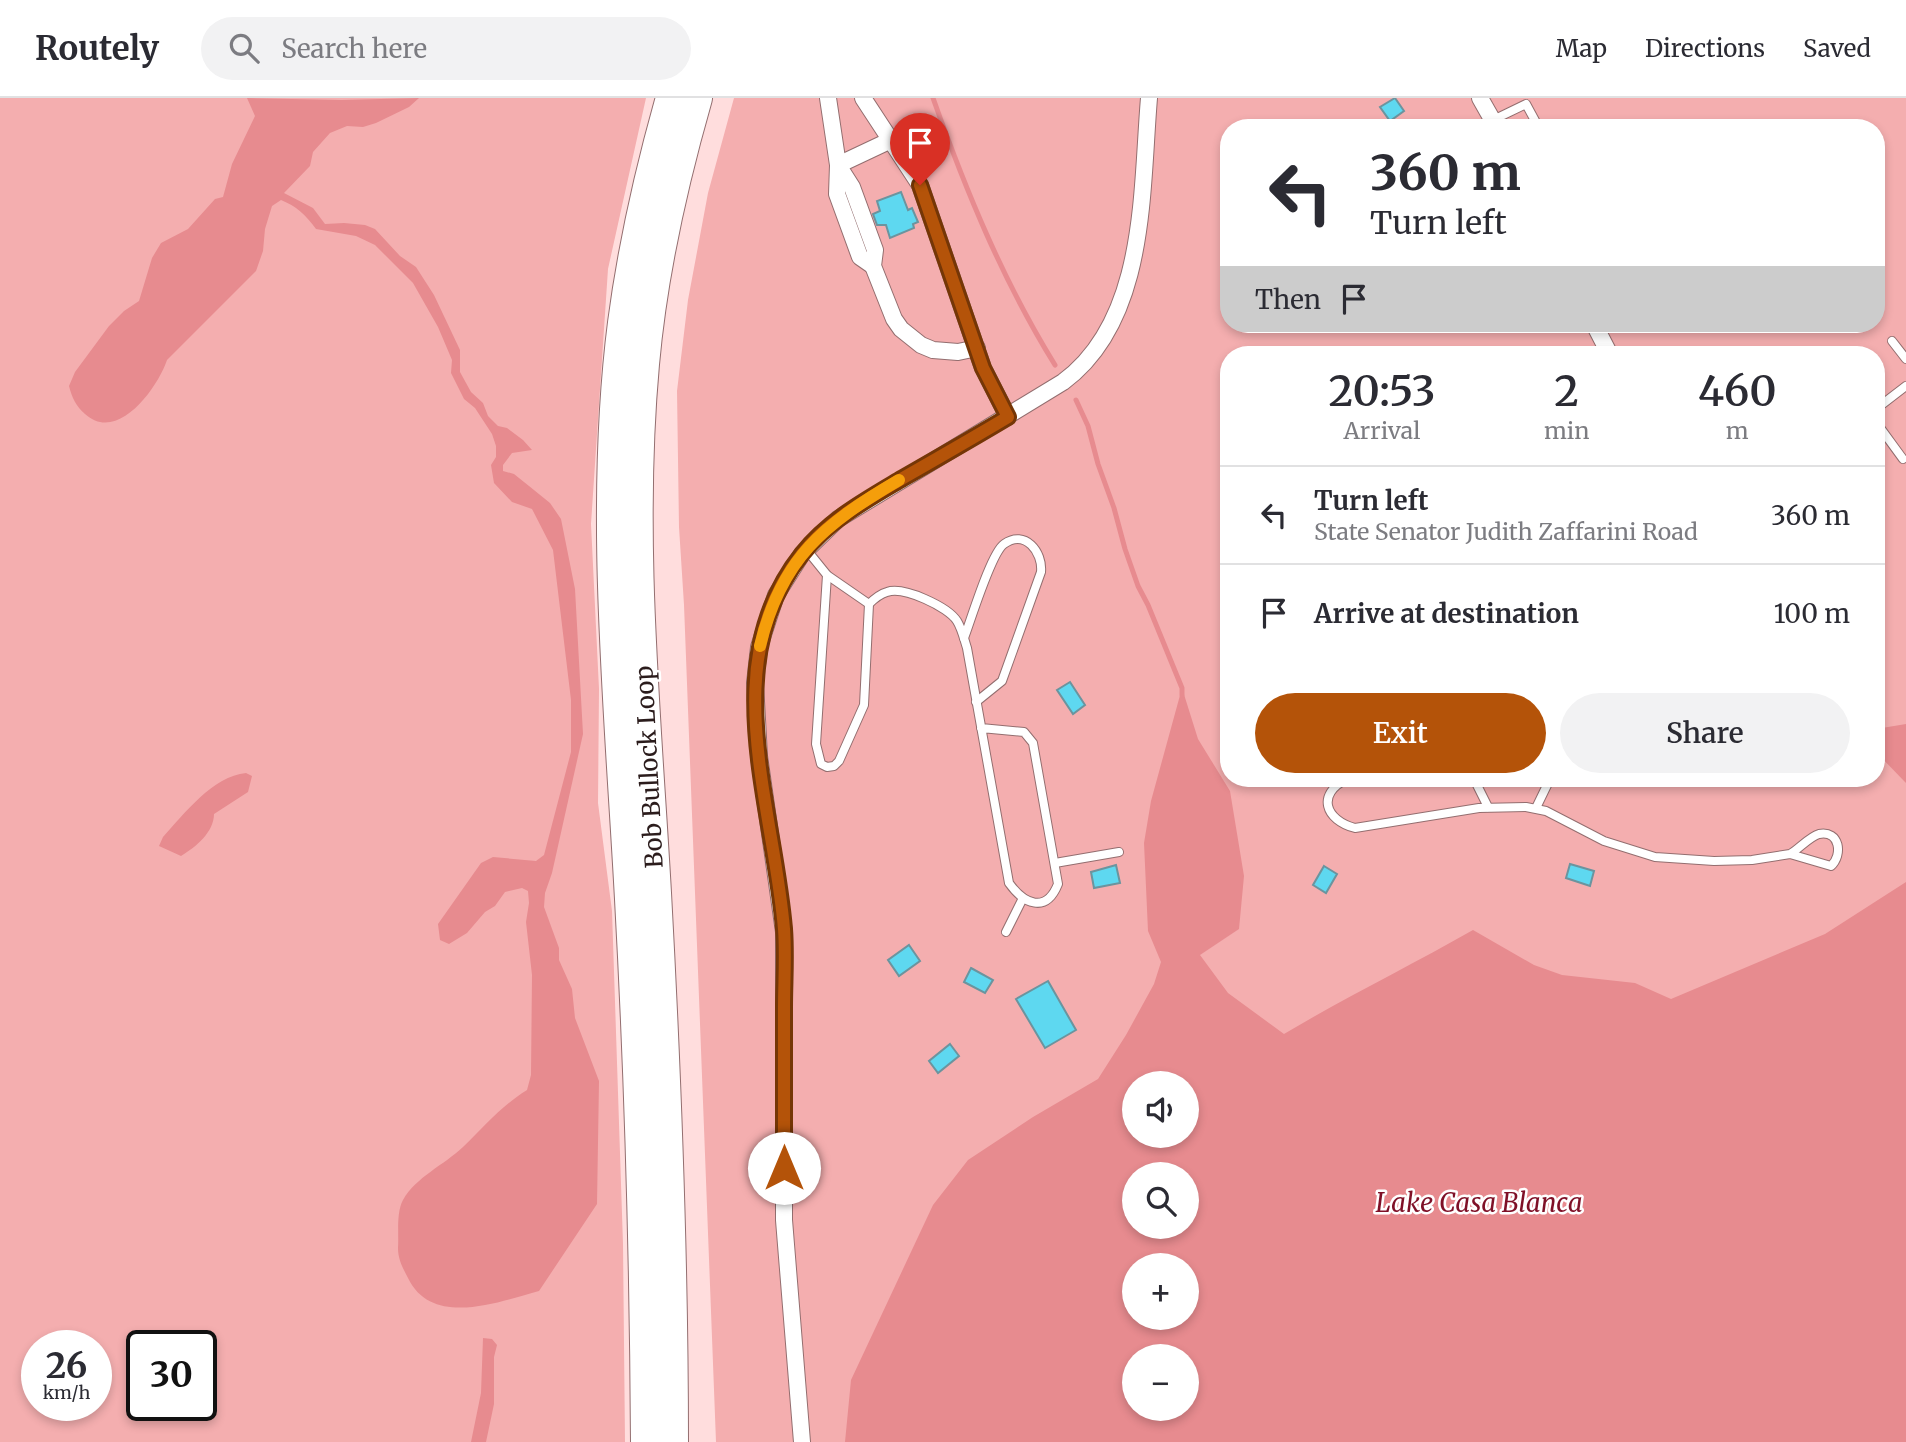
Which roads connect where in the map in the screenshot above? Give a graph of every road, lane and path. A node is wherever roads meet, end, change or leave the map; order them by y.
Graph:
1 (671, 98) edge
2 (697, 98) edge
3 (828, 98) edge
4 (863, 98) edge
5 (1149, 98) edge
6 (1480, 98) edge
7 (1492, 119) edge
8 (1503, 119) edge
9 (1534, 119) edge
10 (891, 140) junction
11 (838, 165) junction
12 (1892, 341) dead end
13 (976, 348) junction
14 (1906, 359) edge
15 (1906, 386) edge
16 (1885, 402) edge
17 (1008, 417) junction
18 (1885, 434) edge
19 (1903, 459) dead end
20 (806, 549) junction
21 (827, 575) junction
22 (869, 604) junction
23 (964, 638) junction
24 (976, 702) junction
25 (981, 728) junction
26 (1334, 787) edge
27 (1478, 787) edge
28 (1546, 787) edge
29 (1488, 807) junction
30 (1536, 808) junction
31 (1119, 852) dead end
32 (1790, 854) junction
33 (1055, 863) junction
34 (1023, 898) junction
35 (1006, 932) dead end
36 (646, 1442) edge
37 (673, 1442) edge
38 (802, 1442) edge

1 - 36 highway, Bob Bullock Loop
2 - 37 highway, Bob Bullock Loop
3 - 11 street
4 - 10 street
5 - 17 street
6 - 7 street
8 - 9 lane
10 - 11 street
10 - 13 street
11 - 13 street
12 - 14 lane
13 - 17 street
15 - 16 lane
17 - 20 street
18 - 19 lane
20 - 21 lane
20 - 38 street
21 - 22 lane
21 - 22 lane
22 - 23 lane
23 - 24 lane
23 - 24 lane
24 - 25 lane
25 - 33 lane
25 - 34 lane
26 - 29 lane
27 - 29 lane
28 - 30 lane
29 - 30 lane
30 - 32 lane
31 - 33 lane
32 - 32 lane
33 - 34 lane
34 - 35 lane

